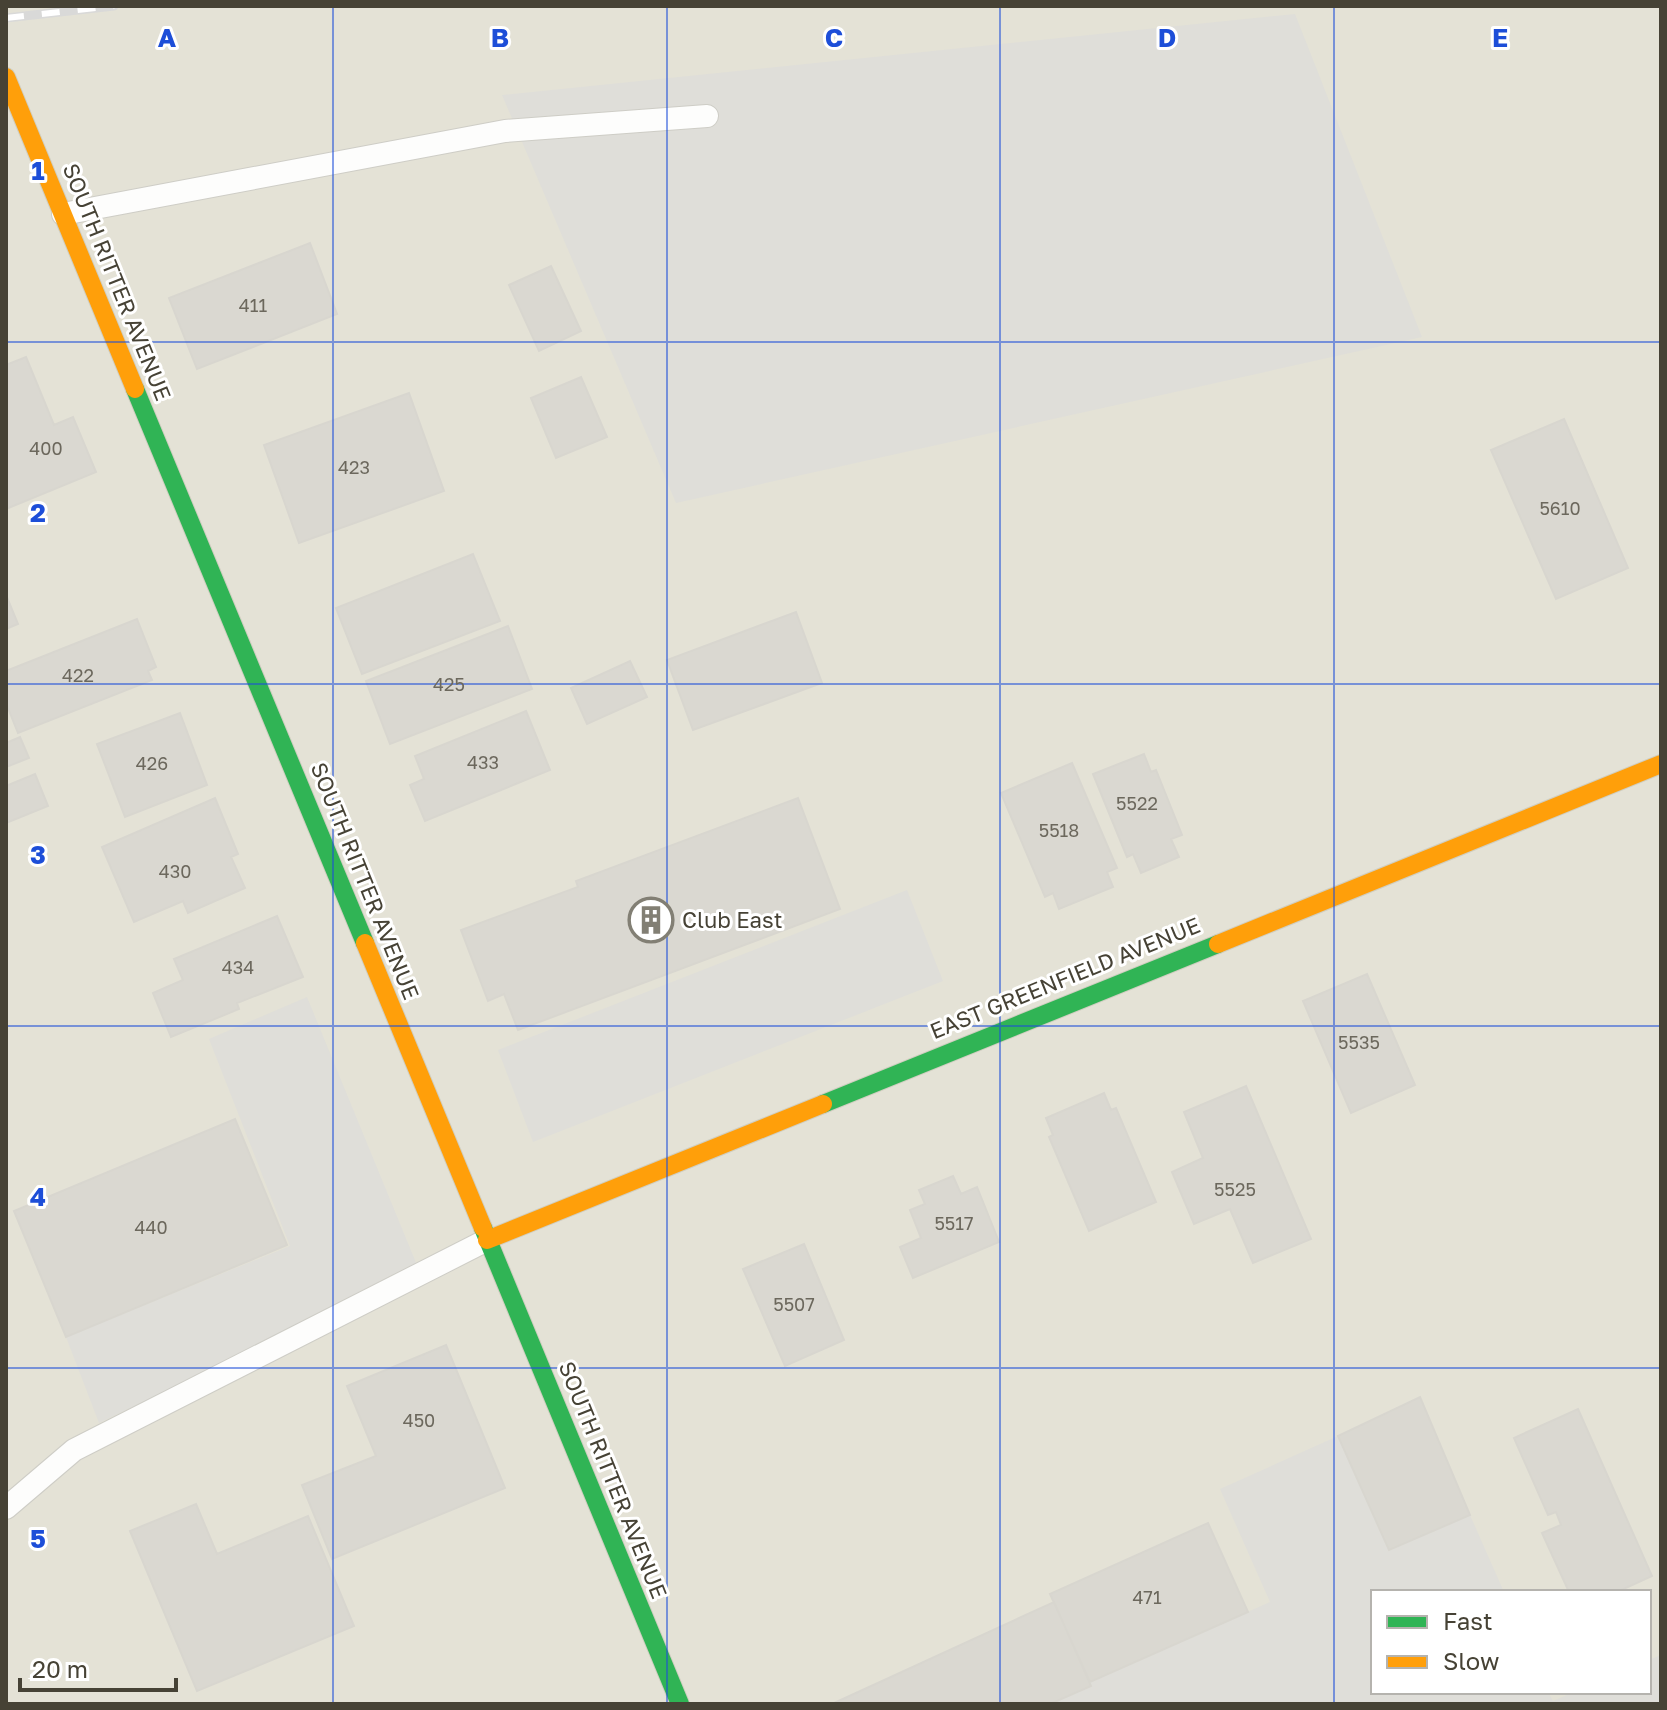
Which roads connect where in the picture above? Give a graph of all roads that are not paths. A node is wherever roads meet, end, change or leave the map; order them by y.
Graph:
1 (6, 77) edge
2 (707, 116) dead end
3 (63, 214) junction
4 (1661, 764) edge
5 (487, 1240) junction
6 (6, 1508) edge
7 (680, 1704) edge

1 - 3 street, SOUTH RITTER AVENUE
2 - 3 lane
3 - 5 street, SOUTH RITTER AVENUE
4 - 5 street, EAST GREENFIELD AVENUE
5 - 6 lane
5 - 7 street, SOUTH RITTER AVENUE

